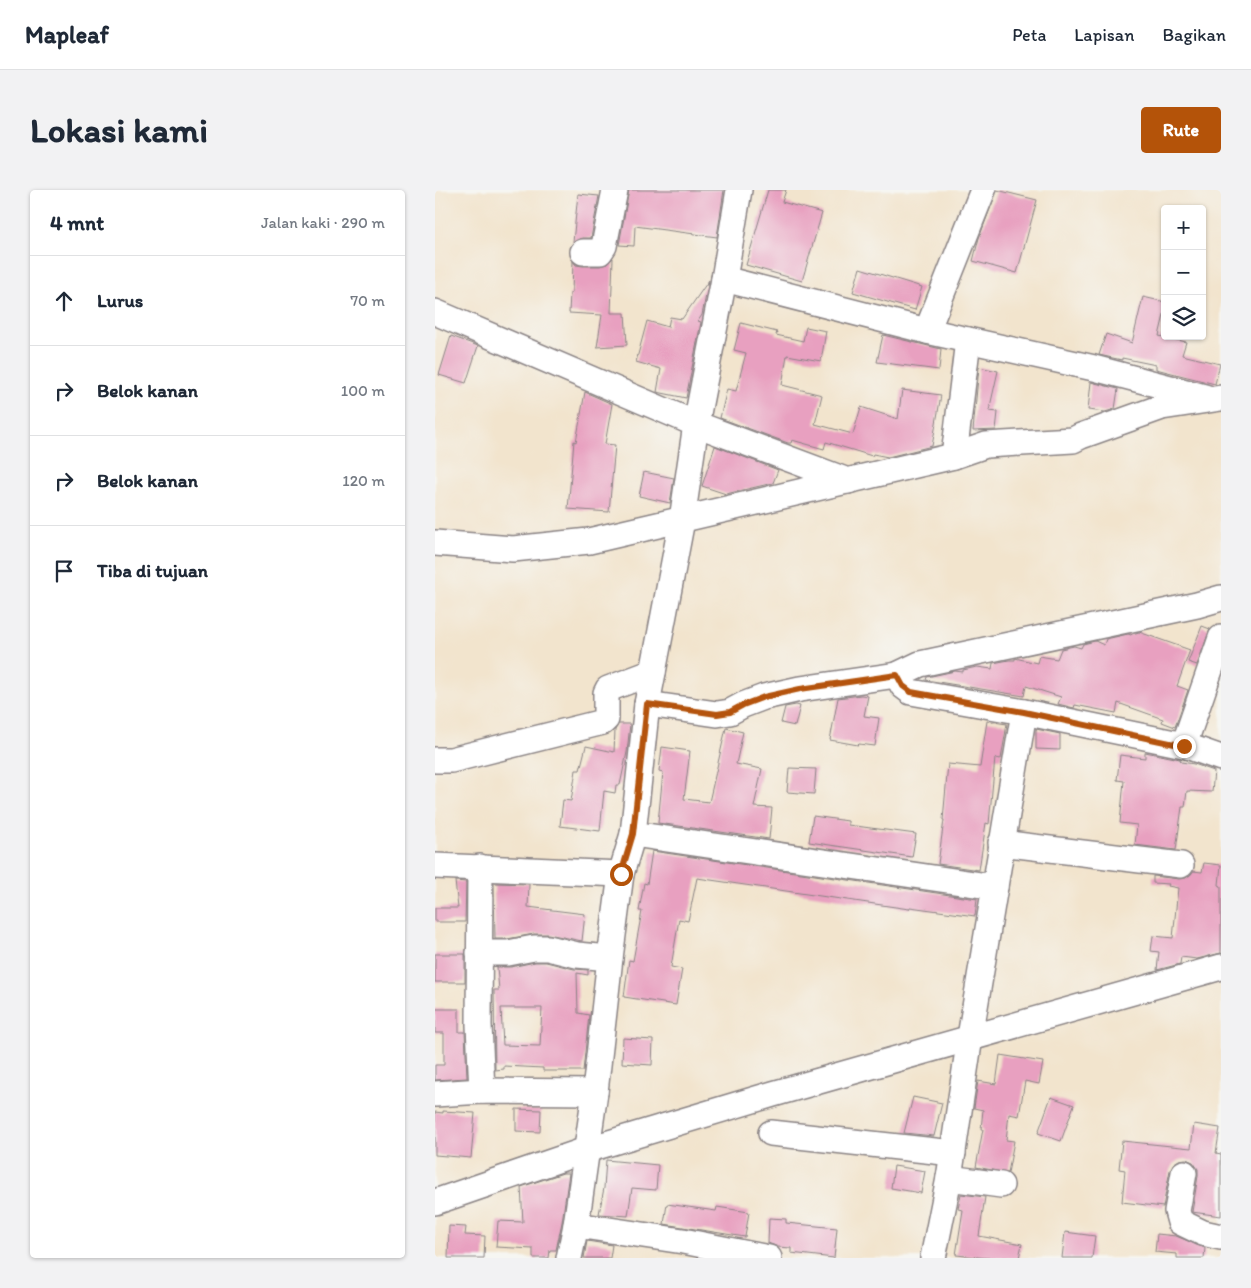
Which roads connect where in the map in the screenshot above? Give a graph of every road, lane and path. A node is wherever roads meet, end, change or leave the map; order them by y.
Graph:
1 (615, 190) edge
2 (739, 190) edge
3 (983, 190) edge
4 (583, 252) dead end
5 (724, 280) junction
6 (435, 312) edge
7 (927, 331) junction
8 (968, 340) junction
9 (1218, 399) edge
10 (696, 424) junction
11 (954, 456) junction
12 (849, 481) junction
13 (682, 520) junction
14 (435, 543) edge
15 (1221, 598) edge
16 (1209, 608) edge
17 (1221, 638) edge
18 (653, 672) junction
19 (897, 675) junction
20 (647, 704) junction
21 (1024, 712) junction
22 (1184, 746) junction
23 (1221, 758) edge
24 (435, 760) edge
25 (633, 834) junction
26 (1001, 843) junction
27 (1181, 865) dead end
28 (435, 866) edge
29 (480, 867) junction
30 (621, 874) junction
31 (995, 887) junction
32 (479, 953) junction
33 (610, 958) junction
34 (1221, 966) edge
35 (970, 1037) junction
36 (482, 1091) junction
37 (595, 1092) junction
38 (435, 1094) edge
39 (771, 1133) dead end
40 (586, 1150) junction
41 (953, 1153) junction
42 (1185, 1173) dead end
43 (949, 1178) junction
44 (1001, 1185) dead end
45 (435, 1202) edge
46 (576, 1225) junction
47 (1221, 1237) edge
48 (569, 1258) edge
49 (769, 1258) edge
50 (933, 1258) edge

1 - 4 street
2 - 5 street
3 - 7 street
5 - 7 street
5 - 10 street
6 - 10 street
7 - 8 street
8 - 9 street
8 - 11 street
9 - 11 street
10 - 12 street
10 - 13 street
11 - 12 street
12 - 13 street
13 - 14 street
13 - 18 street
15 - 16 street
16 - 19 street
17 - 22 street
18 - 20 street
18 - 24 street
19 - 20 street
19 - 21 street
20 - 25 street
21 - 22 street
21 - 26 street
22 - 23 street
25 - 30 street
25 - 31 street
26 - 27 street
26 - 31 street
28 - 29 street
29 - 30 street
29 - 32 street
30 - 33 street
31 - 35 street
32 - 33 street
32 - 36 street
33 - 37 street
34 - 35 street
35 - 40 street
35 - 41 street
36 - 37 street
36 - 38 street
37 - 40 street
39 - 41 street
40 - 45 street
40 - 46 street
41 - 43 street
42 - 47 street
43 - 44 street
43 - 50 street
46 - 48 street
46 - 49 street

